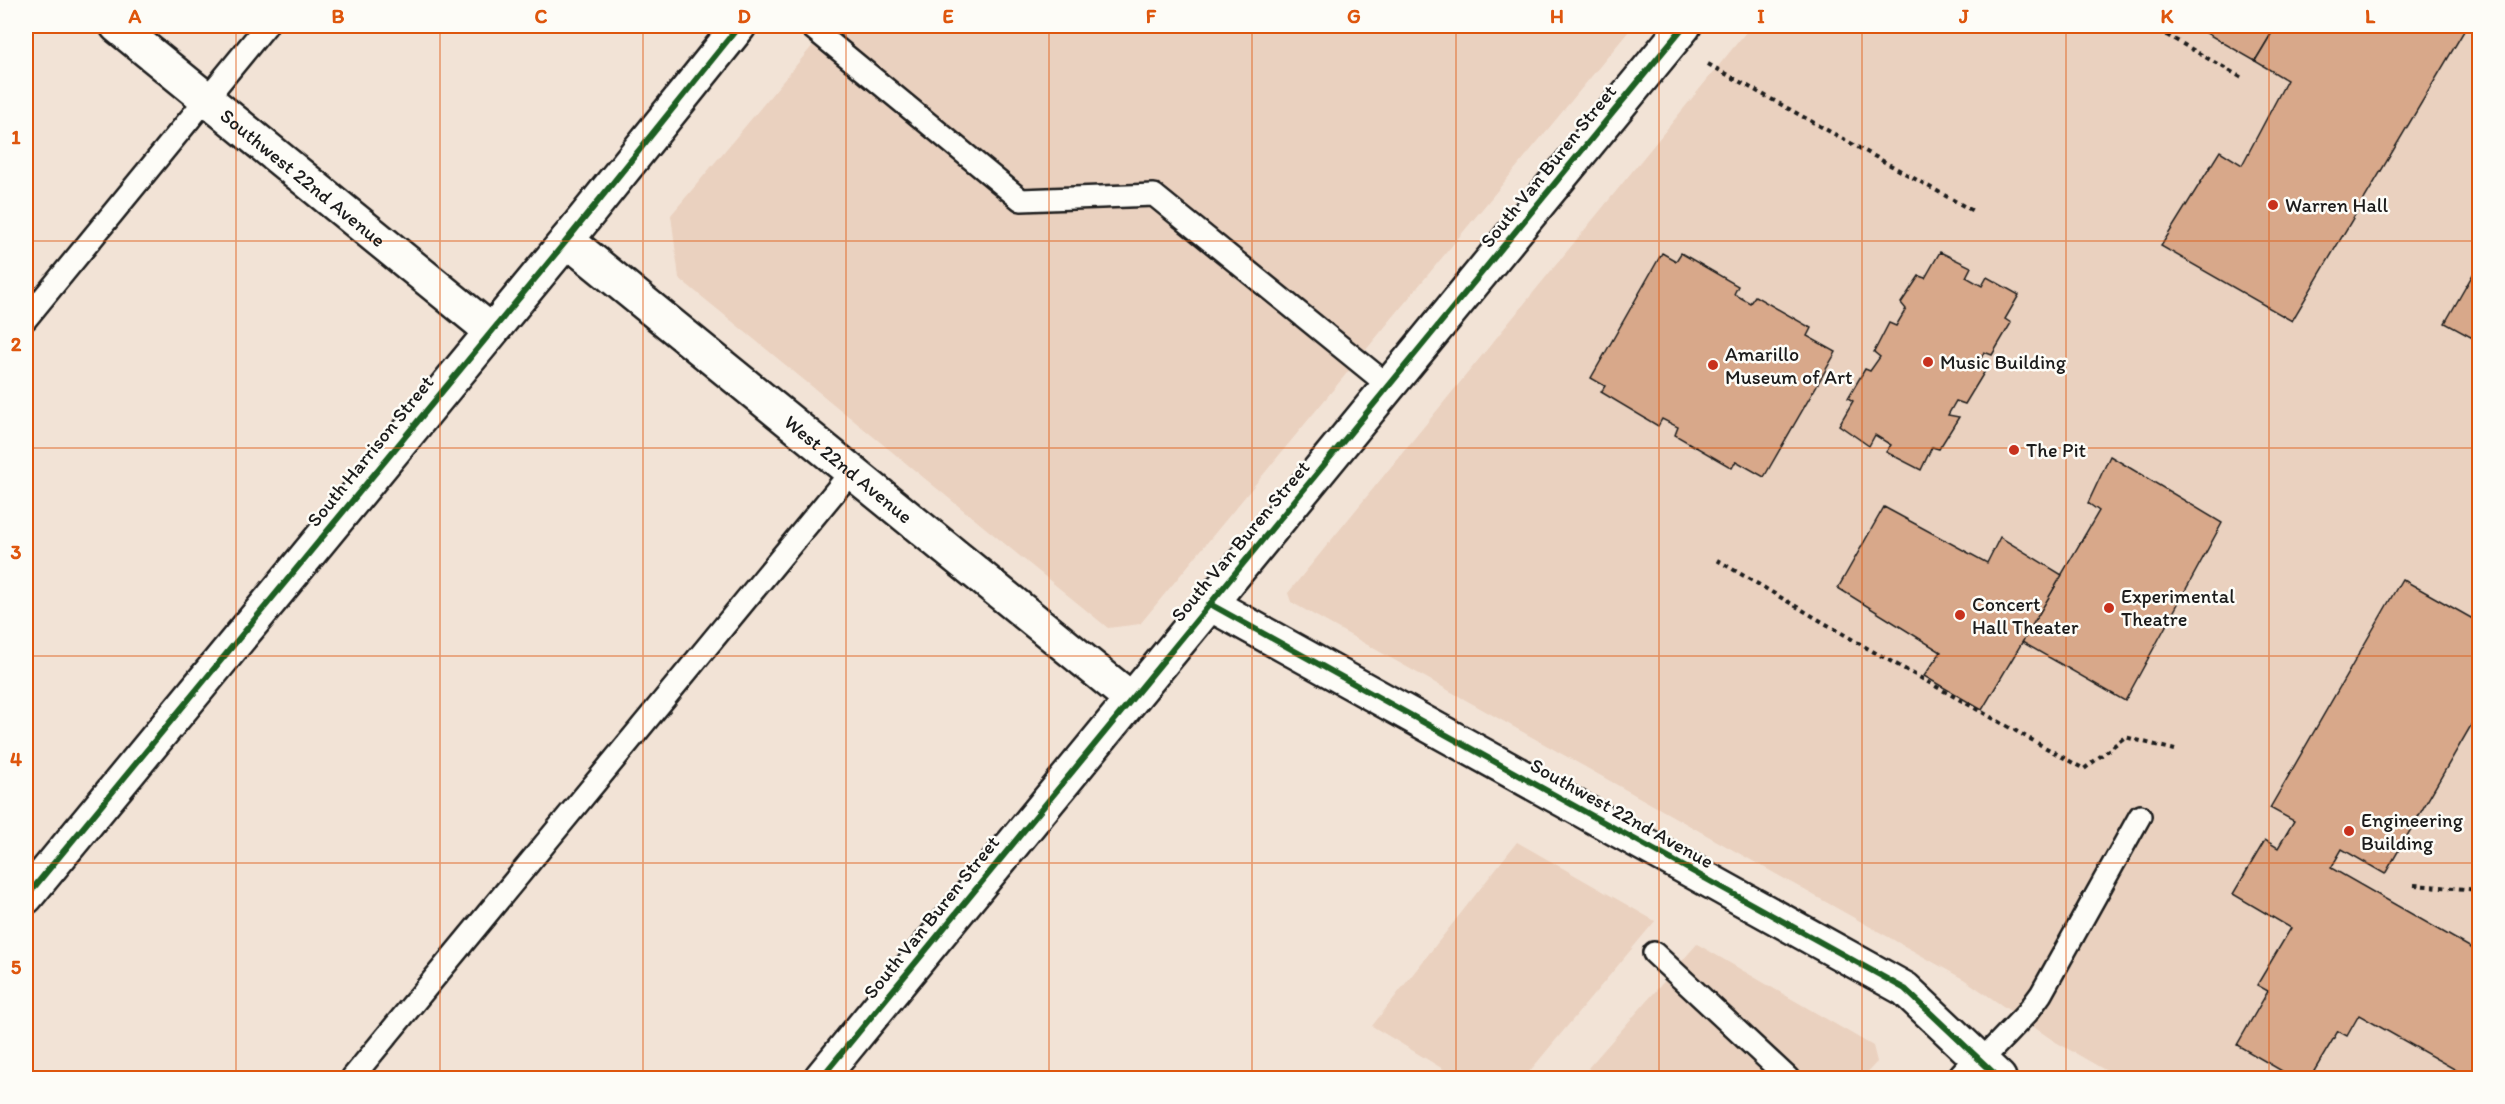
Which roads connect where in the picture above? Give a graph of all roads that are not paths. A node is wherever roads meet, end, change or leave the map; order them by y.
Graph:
1 (117, 26) edge
2 (266, 26) edge
3 (740, 26) edge
4 (810, 26) edge
5 (1684, 26) edge
6 (206, 99) junction
7 (567, 240) junction
8 (26, 319) edge
9 (490, 330) junction
10 (1389, 386) junction
11 (852, 471) junction
12 (1210, 604) junction
13 (1131, 699) junction
14 (2140, 816) dead end
15 (26, 897) edge
16 (1654, 953) dead end
17 (1982, 1073) edge
18 (352, 1078) edge
19 (820, 1078) edge
20 (1788, 1078) edge

1 - 6 street, Southwest 22nd Avenue
2 - 6 lane
3 - 7 street, South Harrison Street
4 - 10 lane
5 - 10 street, South Van Buren Street
6 - 8 lane
6 - 9 street, Southwest 22nd Avenue
7 - 9 street, South Harrison Street
7 - 11 street, West 22nd Avenue
9 - 15 street, South Harrison Street
10 - 12 street, South Van Buren Street
11 - 13 street, West 22nd Avenue
11 - 18 lane
12 - 13 street, South Van Buren Street
12 - 17 street, Southwest 22nd Avenue
13 - 19 street, South Van Buren Street
14 - 17 lane
16 - 20 lane

